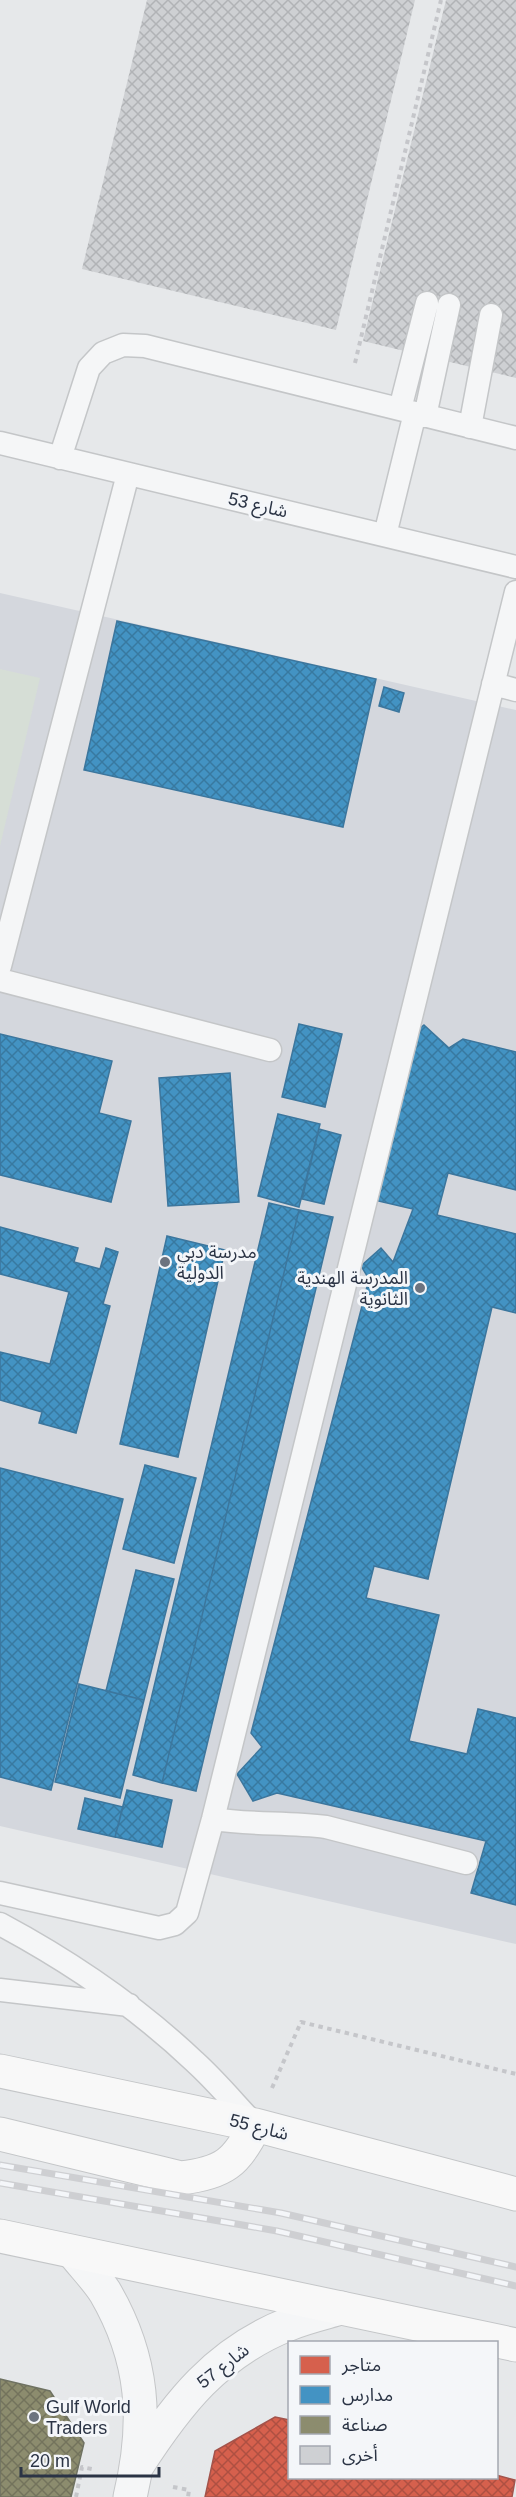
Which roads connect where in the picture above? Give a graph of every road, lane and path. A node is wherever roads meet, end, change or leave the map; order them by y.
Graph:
1 (441, 0) edge
2 (438, 304) dead end
3 (491, 315) dead end
4 (347, 396) junction
5 (414, 413) junction
6 (470, 427) junction
7 (516, 438) edge
8 (0, 443) edge
9 (60, 458) junction
10 (128, 474) junction
11 (385, 535) junction
12 (516, 567) edge
13 (516, 592) edge
14 (494, 684) junction
15 (516, 690) edge
16 (0, 966) edge
17 (0, 980) edge
18 (270, 1050) dead end
19 (213, 1819) junction
20 (466, 1863) dead end
21 (0, 1893) edge
22 (0, 1923) edge
23 (0, 1990) edge
24 (130, 2006) junction
25 (0, 2071) edge
26 (516, 2074) edge
27 (255, 2125) junction
28 (0, 2134) edge
29 (516, 2194) edge
30 (0, 2236) edge
31 (73, 2252) junction
32 (341, 2307) junction
33 (498, 2341) edge
34 (498, 2341) edge
35 (516, 2345) edge
36 (134, 2482) edge

1 - 4 path
2 - 5 lane
3 - 6 lane
4 - 5 lane
4 - 9 lane
5 - 6 lane
5 - 11 lane
6 - 7 lane
8 - 9 lane, شارع 53
9 - 10 lane, شارع 53
10 - 11 lane, شارع 53
10 - 16 lane
11 - 12 lane, شارع 53
13 - 14 lane
14 - 15 lane
14 - 19 lane
17 - 18 lane
19 - 20 lane
19 - 21 lane
22 - 24 lane
23 - 24 lane
24 - 27 lane
25 - 27 street, شارع 55
26 - 27 path
27 - 28 street
27 - 29 street, شارع 55
30 - 31 street
31 - 32 street
31 - 36 street, شارع 57
32 - 33 street
32 - 36 street, شارع 57
34 - 35 street

